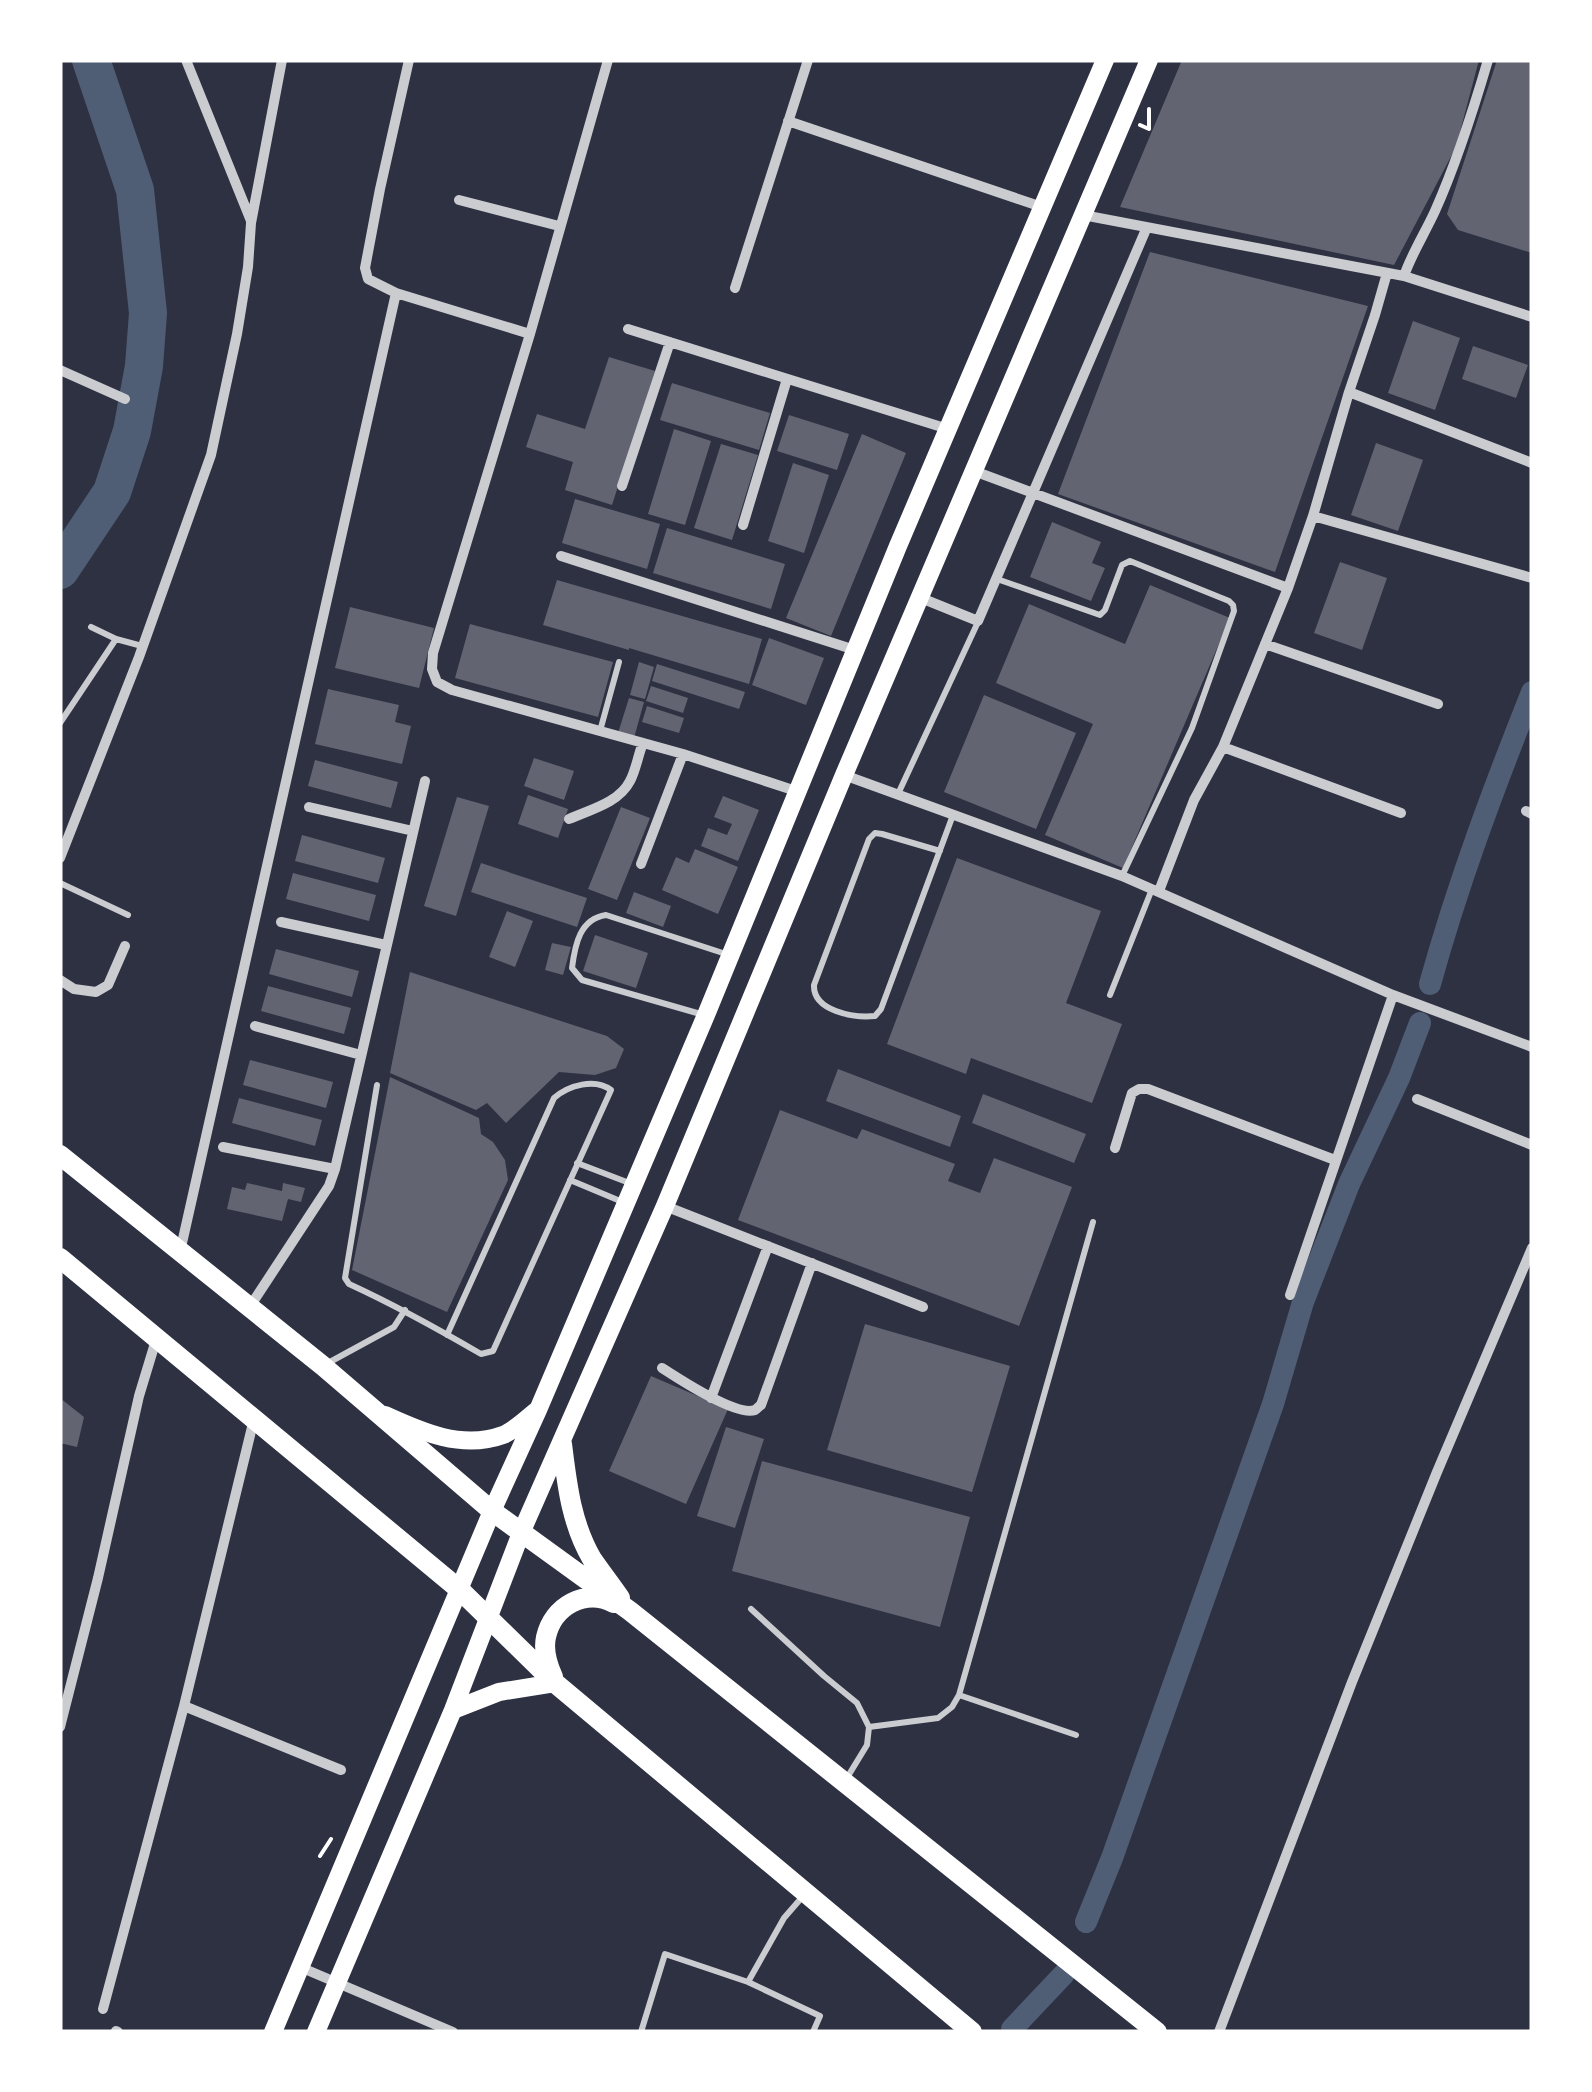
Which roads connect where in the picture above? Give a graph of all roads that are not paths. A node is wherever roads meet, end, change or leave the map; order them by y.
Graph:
1 (186, 60) edge
2 (282, 60) edge
3 (408, 60) edge
4 (608, 60) edge
5 (808, 60) edge
6 (1105, 60) edge
7 (1148, 60) edge
8 (1488, 60) edge
9 (788, 121) junction
10 (459, 200) dead end
11 (1042, 207) junction
12 (1083, 216) junction
13 (252, 223) junction
14 (560, 226) junction
15 (1147, 227) junction
16 (1386, 272) junction
17 (1404, 276) junction
18 (735, 288) dead end
19 (396, 293) junction
20 (1532, 318) edge
21 (628, 329) dead end
22 (530, 334) junction
23 (670, 342) junction
24 (60, 370) edge
25 (788, 380) junction
26 (1348, 392) junction
27 (125, 399) dead end
28 (948, 429) junction
29 (1532, 463) edge
30 (974, 471) junction
31 (622, 486) dead end
32 (1033, 494) junction
33 (1314, 516) junction
34 (743, 525) dead end
35 (561, 556) dead end
36 (1532, 578) edge
37 (996, 579) junction
38 (1288, 588) junction
39 (921, 598) junction
40 (978, 621) junction
41 (91, 627) dead end
42 (116, 639) junction
43 (1265, 644) junction
44 (143, 646) junction
45 (855, 650) junction
46 (619, 662) dead end
47 (1438, 704) dead end
48 (60, 722) edge
49 (600, 731) junction
50 (642, 743) junction
51 (1223, 747) junction
52 (682, 754) junction
53 (844, 775) junction
54 (425, 781) dead end
55 (796, 791) junction
56 (898, 794) junction
57 (309, 807) dead end
58 (1401, 813) dead end
59 (953, 815) junction
60 (569, 819) dead end
61 (413, 831) junction
62 (940, 851) junction
63 (60, 858) edge
64 (641, 864) dead end
65 (1122, 876) junction
66 (60, 883) edge
67 (1155, 890) junction
68 (128, 914) dead end
69 (281, 922) dead end
70 (386, 945) junction
71 (125, 946) dead end
72 (731, 955) junction
73 (60, 980) edge
74 (1110, 995) dead end
75 (1393, 995) junction
76 (706, 1016) junction
77 (255, 1026) dead end
78 (1532, 1048) edge
79 (361, 1055) junction
80 (378, 1086) dead end
81 (1417, 1099) dead end
82 (1532, 1145) edge
83 (224, 1147) dead end
84 (1115, 1148) dead end
85 (60, 1155) edge
86 (1335, 1160) junction
87 (578, 1163) junction
88 (335, 1169) junction
89 (570, 1180) junction
90 (634, 1184) junction
91 (626, 1203) junction
92 (665, 1206) junction
93 (1094, 1222) dead end
94 (768, 1246) junction
95 (1532, 1248) edge
96 (180, 1252) junction
97 (60, 1258) edge
98 (812, 1263) junction
99 (1290, 1295) dead end
100 (923, 1306) dead end
101 (250, 1308) junction
102 (405, 1310) junction
103 (447, 1334) junction
104 (156, 1339) junction
105 (322, 1366) junction
106 (662, 1368) dead end
107 (711, 1398) junction
108 (538, 1410) junction
109 (376, 1411) junction
110 (254, 1419) junction
111 (562, 1444) junction
112 (492, 1510) junction
113 (521, 1533) junction
114 (460, 1590) junction
115 (751, 1609) dead end
116 (630, 1611) junction
117 (489, 1618) junction
118 (555, 1683) junction
119 (960, 1695) junction
120 (184, 1706) junction
121 (452, 1710) junction
122 (869, 1726) junction
123 (60, 1727) edge
124 (1076, 1736) dead end
125 (341, 1770) dead end
126 (844, 1782) junction
127 (805, 1894) junction
128 (300, 1968) junction
129 (336, 1982) junction
130 (748, 1982) junction
131 (102, 2009) dead end
132 (273, 2032) edge
133 (316, 2032) edge
134 (453, 2032) edge
135 (641, 2032) edge
136 (812, 2032) edge
137 (972, 2032) edge
138 (1156, 2032) edge
139 (1218, 2032) edge

1 - 13 street
2 - 13 street
3 - 19 street
4 - 14 street
5 - 9 street
6 - 11 main road
7 - 12 main road
8 - 17 street
9 - 11 street
9 - 18 street
10 - 14 street
11 - 28 main road
12 - 15 street
12 - 30 main road
13 - 44 street
14 - 22 street
15 - 16 street
15 - 32 street
16 - 17 street
16 - 26 street
17 - 20 street
19 - 22 street
19 - 96 street
21 - 23 street
22 - 49 street
23 - 25 street
23 - 31 street
24 - 27 street
25 - 28 street
25 - 34 street
26 - 29 street
26 - 33 street
28 - 45 main road
30 - 32 street
30 - 39 main road
32 - 37 street
32 - 38 street
33 - 36 street
33 - 38 street
35 - 45 street
37 - 40 street
37 - 65 lane
38 - 43 street
39 - 40 street
39 - 53 main road
40 - 56 lane
41 - 42 lane
42 - 44 lane
42 - 48 lane
43 - 47 street
43 - 51 street
44 - 63 street
45 - 55 main road
46 - 49 lane
49 - 50 street
50 - 52 street
50 - 60 street
51 - 58 street
51 - 67 street
52 - 55 street
52 - 64 street
53 - 56 street
53 - 92 main road
54 - 61 street
55 - 72 main road
56 - 59 street
57 - 61 street
59 - 62 lane
59 - 65 street
61 - 70 street
62 - 62 lane
65 - 67 street
66 - 68 lane
67 - 74 lane
67 - 75 street
69 - 70 street
70 - 79 street
71 - 73 street
72 - 76 main road
72 - 76 lane
75 - 78 street
75 - 86 street
76 - 90 main road
77 - 79 street
79 - 88 street
80 - 102 lane
81 - 82 street
83 - 88 street
84 - 86 street
85 - 96 main road
86 - 99 street
87 - 89 lane
87 - 90 lane
87 - 103 lane
88 - 101 street
89 - 91 lane
89 - 103 lane
90 - 91 main road
91 - 108 main road
92 - 94 street
92 - 111 main road
93 - 119 lane
94 - 98 street
94 - 107 street
95 - 139 street
96 - 101 main road
97 - 104 main road
98 - 100 street
98 - 107 street
101 - 105 main road
102 - 103 lane
102 - 105 lane
104 - 110 main road
104 - 123 street
105 - 109 main road
106 - 107 street
108 - 109 main road
108 - 112 main road
109 - 112 main road
110 - 114 main road
110 - 120 street
111 - 113 main road
111 - 116 main road
112 - 113 main road
112 - 114 main road
113 - 116 main road
113 - 117 main road
114 - 117 main road
114 - 128 main road
115 - 122 lane
116 - 118 main road
116 - 126 main road
117 - 118 main road
117 - 121 main road
118 - 121 main road
118 - 127 main road
119 - 122 lane
119 - 124 lane
120 - 125 street
120 - 131 street
121 - 129 main road
122 - 126 lane
126 - 138 main road
127 - 130 lane
127 - 137 main road
128 - 129 street
128 - 132 main road
129 - 133 main road
129 - 134 street
130 - 135 lane
130 - 136 lane

